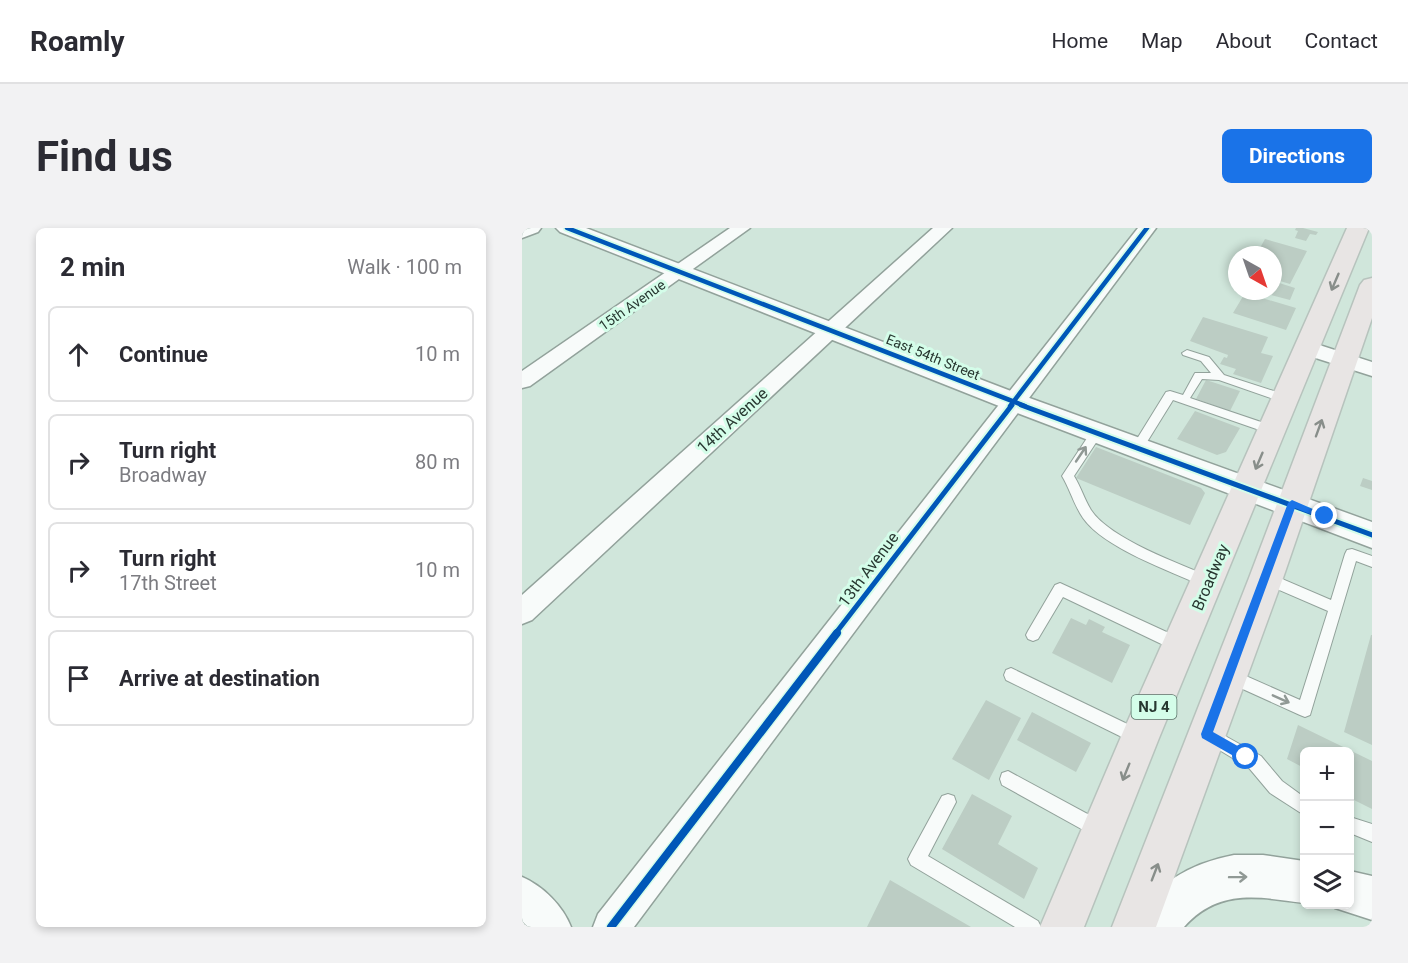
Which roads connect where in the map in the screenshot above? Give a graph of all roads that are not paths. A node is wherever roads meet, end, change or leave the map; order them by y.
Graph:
1 (531, 228) edge
2 (567, 228) edge
3 (741, 228) edge
4 (943, 228) edge
5 (1147, 228) edge
6 (1362, 232) edge
7 (522, 233) edge
8 (680, 271) junction
9 (1372, 285) edge
10 (832, 329) junction
11 (1307, 348) junction
12 (1187, 353) dead end
13 (1343, 360) junction
14 (1372, 369) edge
15 (1220, 377) junction
16 (522, 381) edge
17 (1188, 395) dead end
18 (1285, 399) junction
19 (1014, 402) junction
20 (1272, 430) junction
21 (1096, 432) junction
22 (1138, 447) junction
23 (1248, 487) junction
24 (1292, 503) junction
25 (1372, 535) edge
26 (1372, 562) edge
27 (1266, 578) junction
28 (1208, 582) junction
29 (1335, 608) junction
30 (522, 612) edge
31 (1033, 635) dead end
32 (1181, 646) junction
33 (1011, 675) dead end
34 (1228, 675) junction
35 (1206, 734) junction
36 (1140, 738) junction
37 (1008, 778) dead end
38 (948, 802) dead end
39 (1300, 804) edge
40 (1354, 826) edge
41 (1102, 831) junction
42 (1372, 833) edge
43 (1300, 881) edge
44 (1354, 894) edge
45 (522, 895) edge
46 (1372, 898) edge
47 (553, 927) edge
48 (611, 927) edge
49 (1032, 927) edge
50 (1062, 927) edge
51 (1134, 927) edge
52 (1155, 927) edge

1 - 7 street
2 - 8 street, East 54th Street
3 - 8 street, 15th Avenue
4 - 10 street, 14th Avenue
5 - 19 street, 13th Avenue
6 -> 11 main road, Broadway / NJ 4
8 - 10 street, East 54th Street
8 - 16 street, 15th Avenue
9 - 13 main road
10 - 19 street, East 54th Street
10 - 30 street, 14th Avenue
11 - 13 street
11 - 18 main road, Broadway / NJ 4
12 - 15 lane
13 - 14 street
24 -> 13 main road
15 - 17 lane
15 - 18 lane
18 - 20 main road, Broadway / NJ 4
19 - 21 street, East 54th Street
19 - 48 street, 13th Avenue
20 - 22 lane
20 -> 23 main road, Broadway / NJ 4
21 - 22 street, East 54th Street
28 -> 21 lane
22 - 23 street, East 54th Street
23 - 24 street, East 54th Street
23 - 28 main road, Broadway / NJ 4
24 - 25 street, East 54th Street
24 - 27 main road
26 - 29 lane
27 - 29 lane
27 - 34 main road
28 - 32 main road, Broadway / NJ 4
34 -> 29 lane
31 - 32 lane
32 - 36 main road, Broadway / NJ 4
33 - 36 lane
34 - 35 main road
35 - 39 lane
51 -> 35 main road
36 -> 41 main road, Broadway / NJ 4
37 - 41 lane
38 - 49 lane
40 - 42 lane
41 - 50 main road, Broadway / NJ 4
52 -> 43 street
44 - 46 street
45 - 47 street

